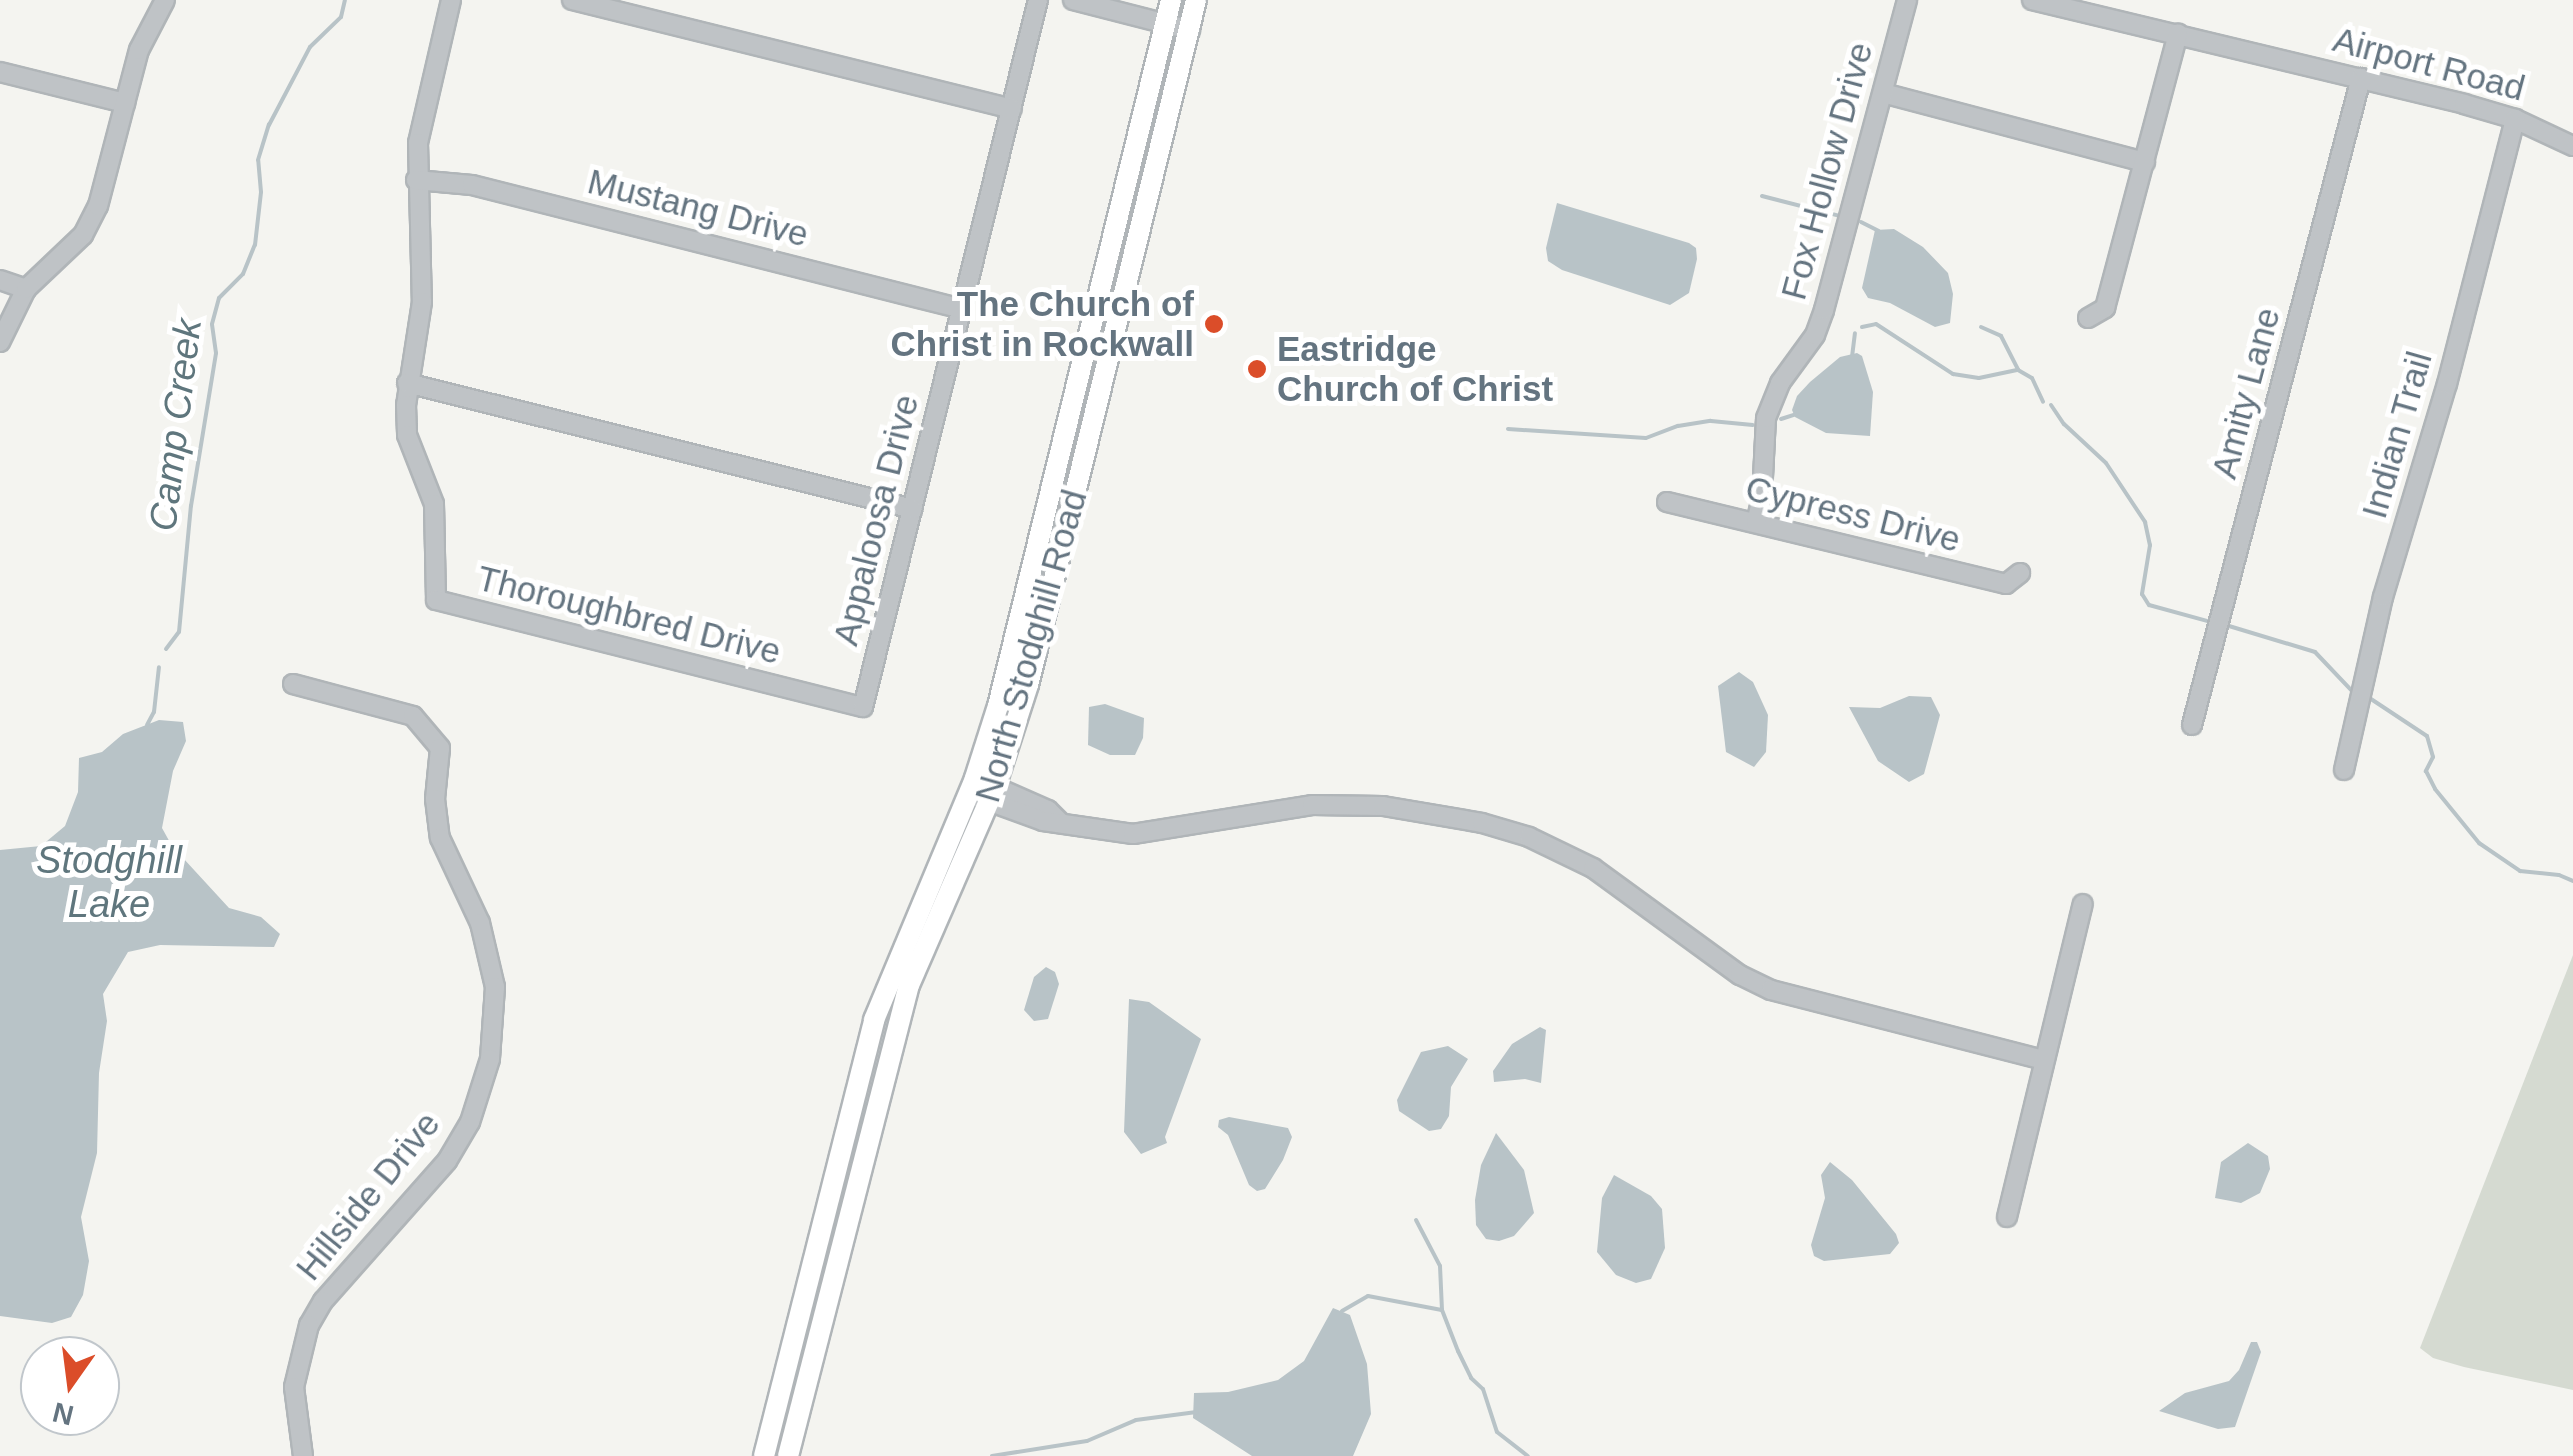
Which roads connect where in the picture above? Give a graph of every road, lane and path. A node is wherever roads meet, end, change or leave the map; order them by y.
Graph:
1 (164, 0) edge
2 (451, 0) edge
3 (572, 0) edge
4 (1038, 0) edge
5 (1073, 0) edge
6 (1170, 0) edge
7 (1196, 0) edge
8 (1907, 0) edge
9 (2032, 0) edge
10 (1165, 23) junction
11 (1190, 30) junction
12 (2178, 34) junction
13 (0, 72) edge
14 (2362, 78) junction
15 (1883, 93) junction
16 (125, 103) junction
17 (1012, 109) junction
18 (2515, 119) junction
19 (2573, 146) edge
20 (2145, 162) junction
21 (416, 180) junction
22 (0, 280) edge
23 (26, 289) junction
24 (962, 309) junction
25 (2088, 318) dead end
26 (0, 342) edge
27 (407, 383) junction
28 (1666, 502) dead end
29 (913, 509) junction
30 (1756, 524) junction
31 (2020, 573) dead end
32 (293, 684) dead end
33 (864, 707) joint
34 (2192, 724) dead end
35 (2344, 770) dead end
36 (972, 786) junction
37 (993, 794) junction
38 (2083, 904) dead end
39 (2043, 1060) junction
40 (2007, 1217) dead end
41 (302, 1456) edge
42 (764, 1456) edge
43 (788, 1456) edge

1 - 16 street
2 - 21 street
3 - 17 street
4 - 17 street, Appaloosa Drive
5 - 10 street
6 - 10 main road, North Stodghill Road
7 - 11 main road, North Stodghill Road
8 - 15 street, Fox Hollow Drive
9 - 12 street, Airport Road
10 - 11 street
10 - 36 main road, North Stodghill Road
11 - 37 main road, North Stodghill Road
12 - 14 street, Airport Road
12 - 20 street
13 - 16 street
14 - 18 street, Airport Road
14 - 34 street, Amity Lane
15 - 20 street
15 - 30 street, Fox Hollow Drive
16 - 23 street
17 - 24 street, Appaloosa Drive
18 - 19 street, Airport Road
18 - 35 street, Indian Trail
20 - 25 street
21 - 24 street, Mustang Drive
21 - 27 street
22 - 23 street
23 - 26 street
24 - 29 street, Appaloosa Drive
27 - 29 street
27 - 33 street, Thoroughbred Drive
28 - 30 street, Cypress Drive
29 - 33 street, Appaloosa Drive
30 - 31 street, Cypress Drive
32 - 41 street, Hillside Drive
36 - 37 street
36 - 42 main road, North Stodghill Road
37 - 39 street
37 - 43 main road, North Stodghill Road
38 - 39 street
39 - 40 street

